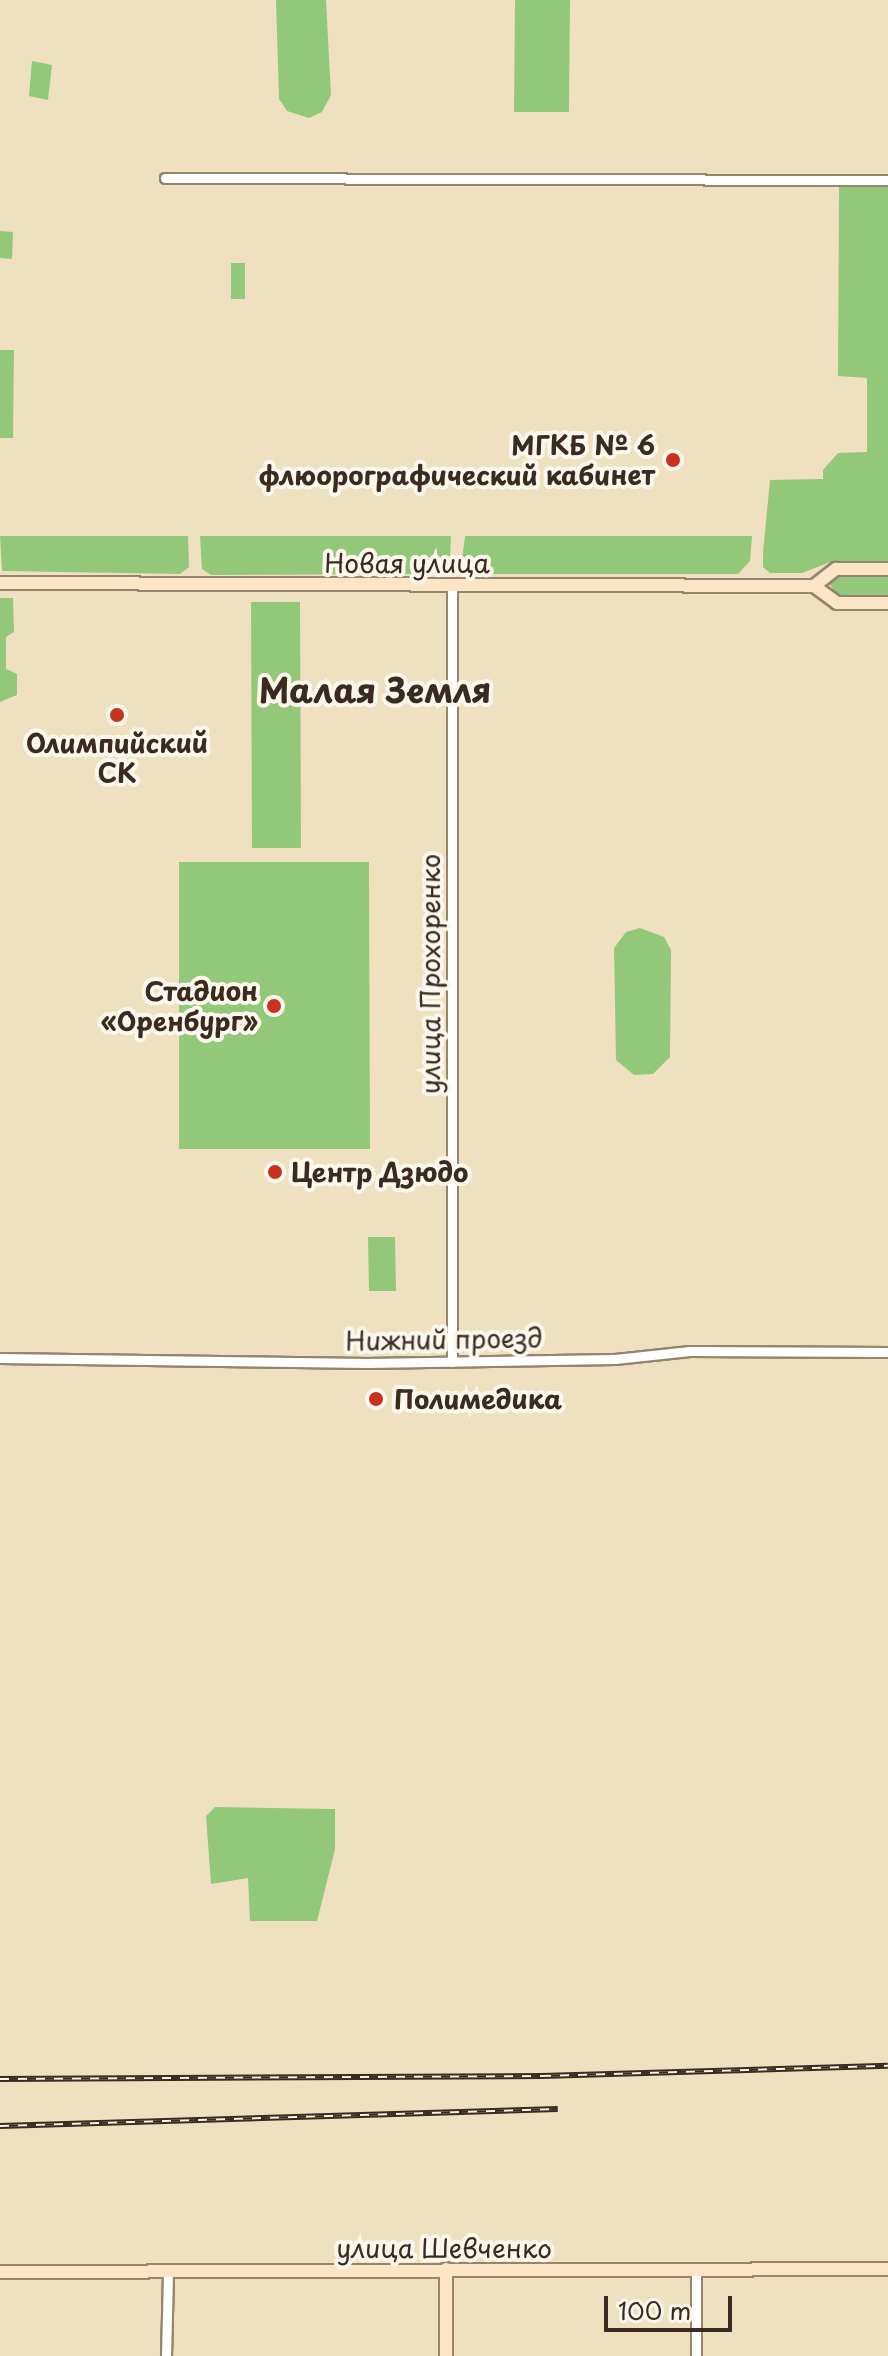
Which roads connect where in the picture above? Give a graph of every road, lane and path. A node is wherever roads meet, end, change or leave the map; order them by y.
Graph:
1 (165, 178) dead end
2 (888, 180) edge
3 (888, 569) edge
4 (0, 583) edge
5 (452, 586) junction
6 (814, 586) junction
7 (888, 603) edge
8 (888, 1352) edge
9 (0, 1358) edge
10 (452, 1362) junction
11 (446, 2269) junction
12 (696, 2269) junction
13 (888, 2269) edge
14 (0, 2272) edge
15 (168, 2272) junction
16 (166, 2356) edge
17 (446, 2356) edge
18 (696, 2356) edge

1 - 2 street
3 - 6 main road, Новая улица
4 - 5 main road, Новая улица
5 - 6 main road, Новая улица
5 - 10 street, улица Прохоренко
6 - 7 main road, Новая улица
8 - 10 street, Нижний проезд
9 - 10 street, Нижний проезд
11 - 12 main road, улица Шевченко
11 - 15 main road, улица Шевченко
11 - 17 main road
12 - 13 main road, улица Шевченко
12 - 18 street
14 - 15 main road, улица Шевченко
15 - 16 street

